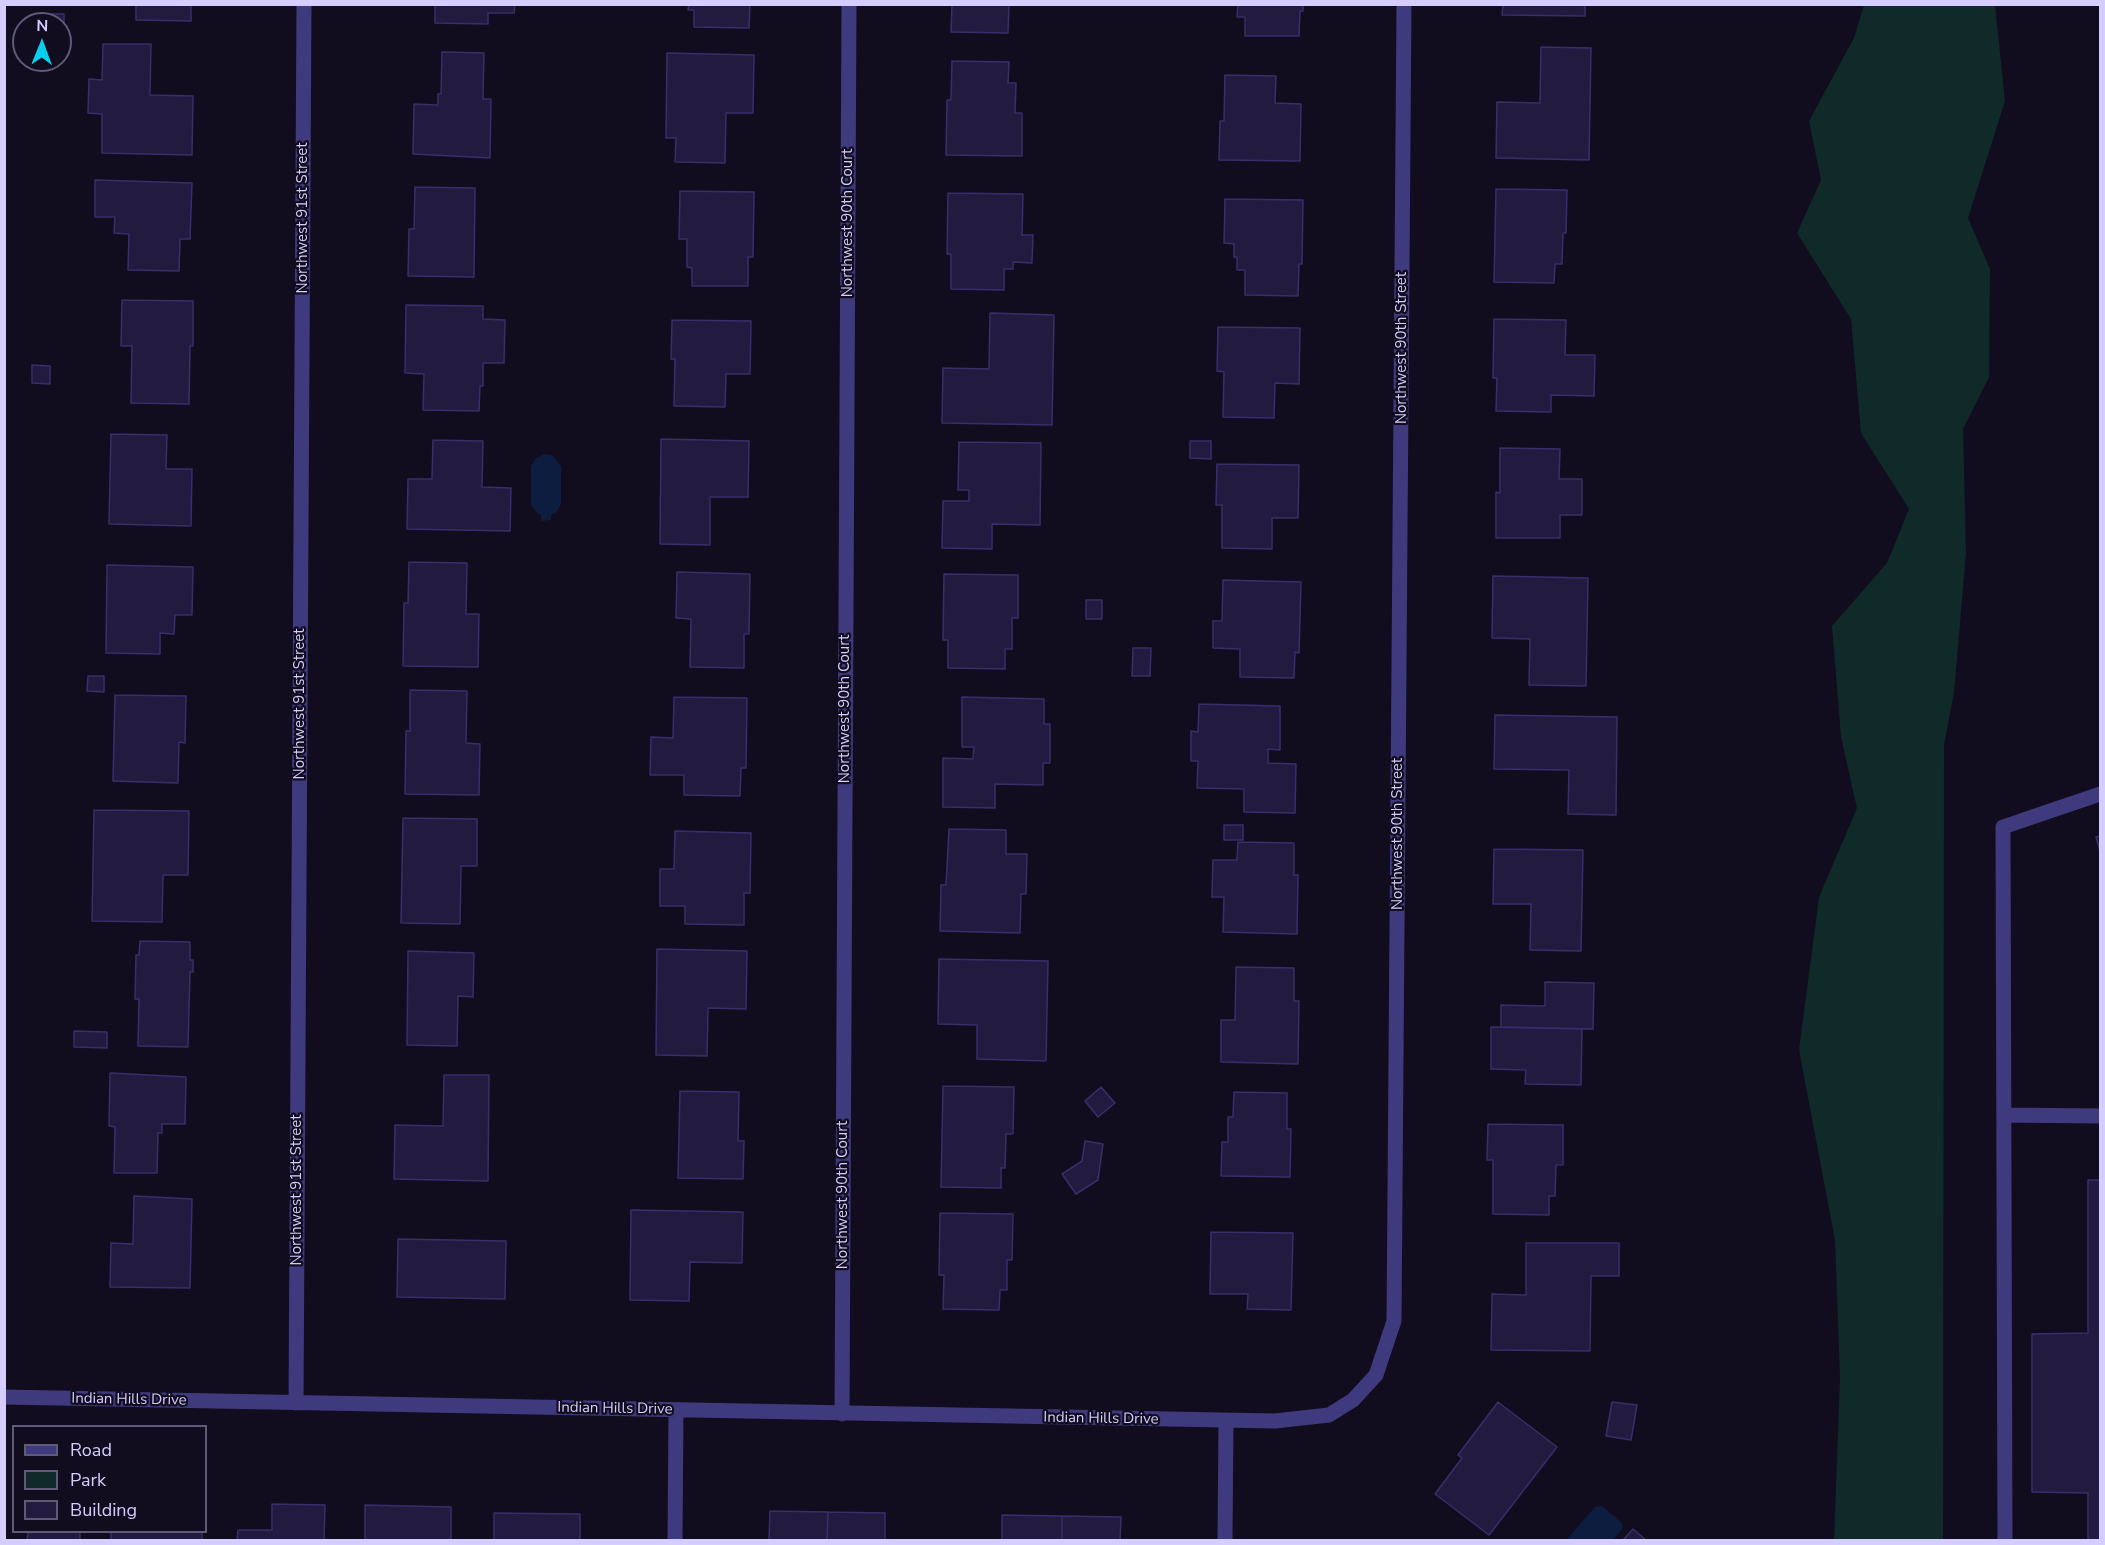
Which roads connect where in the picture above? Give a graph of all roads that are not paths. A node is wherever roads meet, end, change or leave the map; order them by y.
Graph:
1 (304, 4) edge
2 (849, 4) edge
3 (1404, 4) edge
4 (2100, 794) edge
5 (2004, 1115) junction
6 (2100, 1116) edge
7 (4, 1397) edge
8 (296, 1403) junction
9 (676, 1410) junction
10 (842, 1414) junction
11 (1226, 1421) junction
12 (675, 1540) edge
13 (1225, 1540) edge
14 (2005, 1540) edge

1 - 8 street, Northwest 91st Street
2 - 10 street, Northwest 90th Court
3 - 11 street, Northwest 90th Street
4 - 5 street
5 - 6 street
5 - 14 street
7 - 8 street, Indian Hills Drive
8 - 9 street, Indian Hills Drive
9 - 10 street, Indian Hills Drive
9 - 12 street
10 - 11 street, Indian Hills Drive
11 - 13 street

